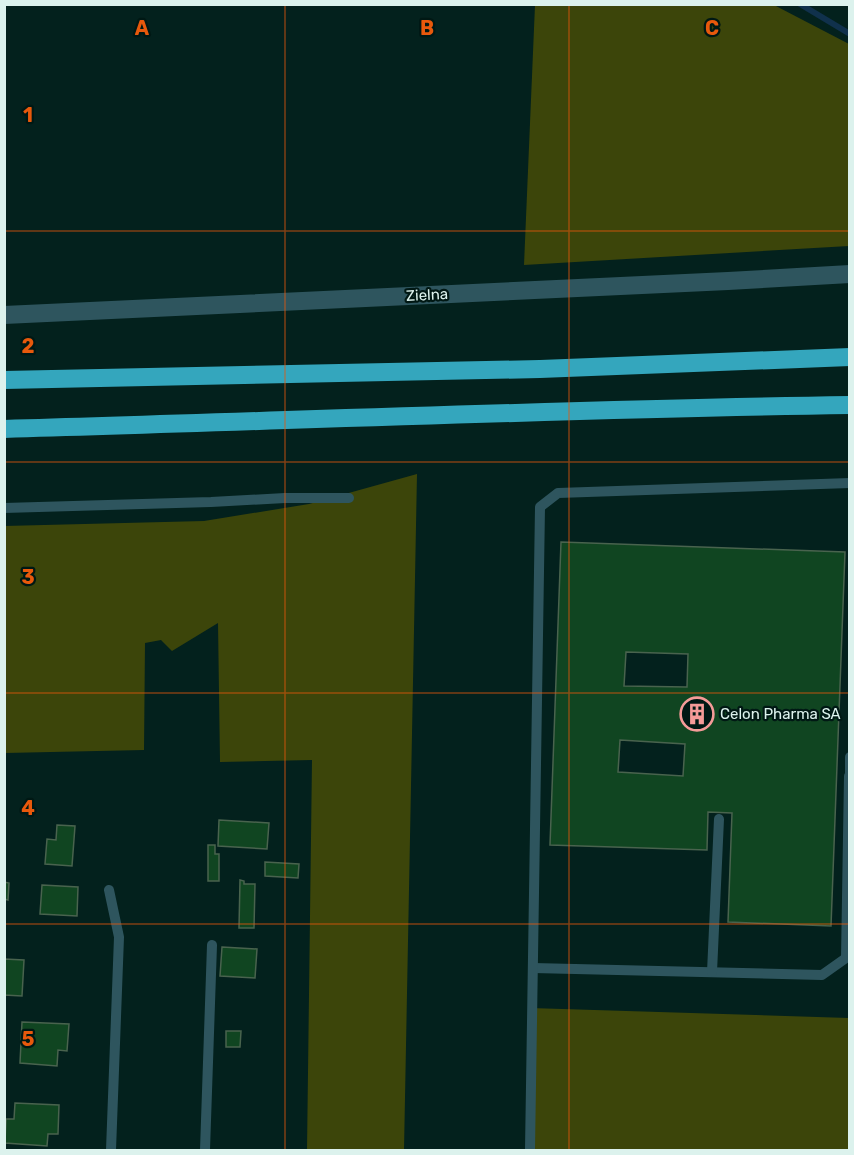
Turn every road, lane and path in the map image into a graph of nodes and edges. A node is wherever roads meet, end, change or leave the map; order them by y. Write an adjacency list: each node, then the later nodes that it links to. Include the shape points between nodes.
1 (849, 274): 2 (street, Zielna)
2 (4, 315)
3 (849, 357): 4 (highway, via 540,369)
4 (4, 380)
5 (849, 405): 6 (highway)
6 (4, 429)
7 (849, 483): 15 (lane, via 558,493 540,507)
8 (349, 498): 9 (lane)
9 (4, 508)
10 (849, 757): 11 (lane)
11 (849, 776): 16 (lane, via 846,958 822,975)
12 (719, 819): 16 (lane)
13 (109, 890): 17 (lane, via 119,937)
14 (212, 945): 18 (lane)
15 (533, 968): 16 (lane); 19 (lane)
16 (712, 972)
17 (111, 1150)
18 (206, 1150)
19 (530, 1150)

